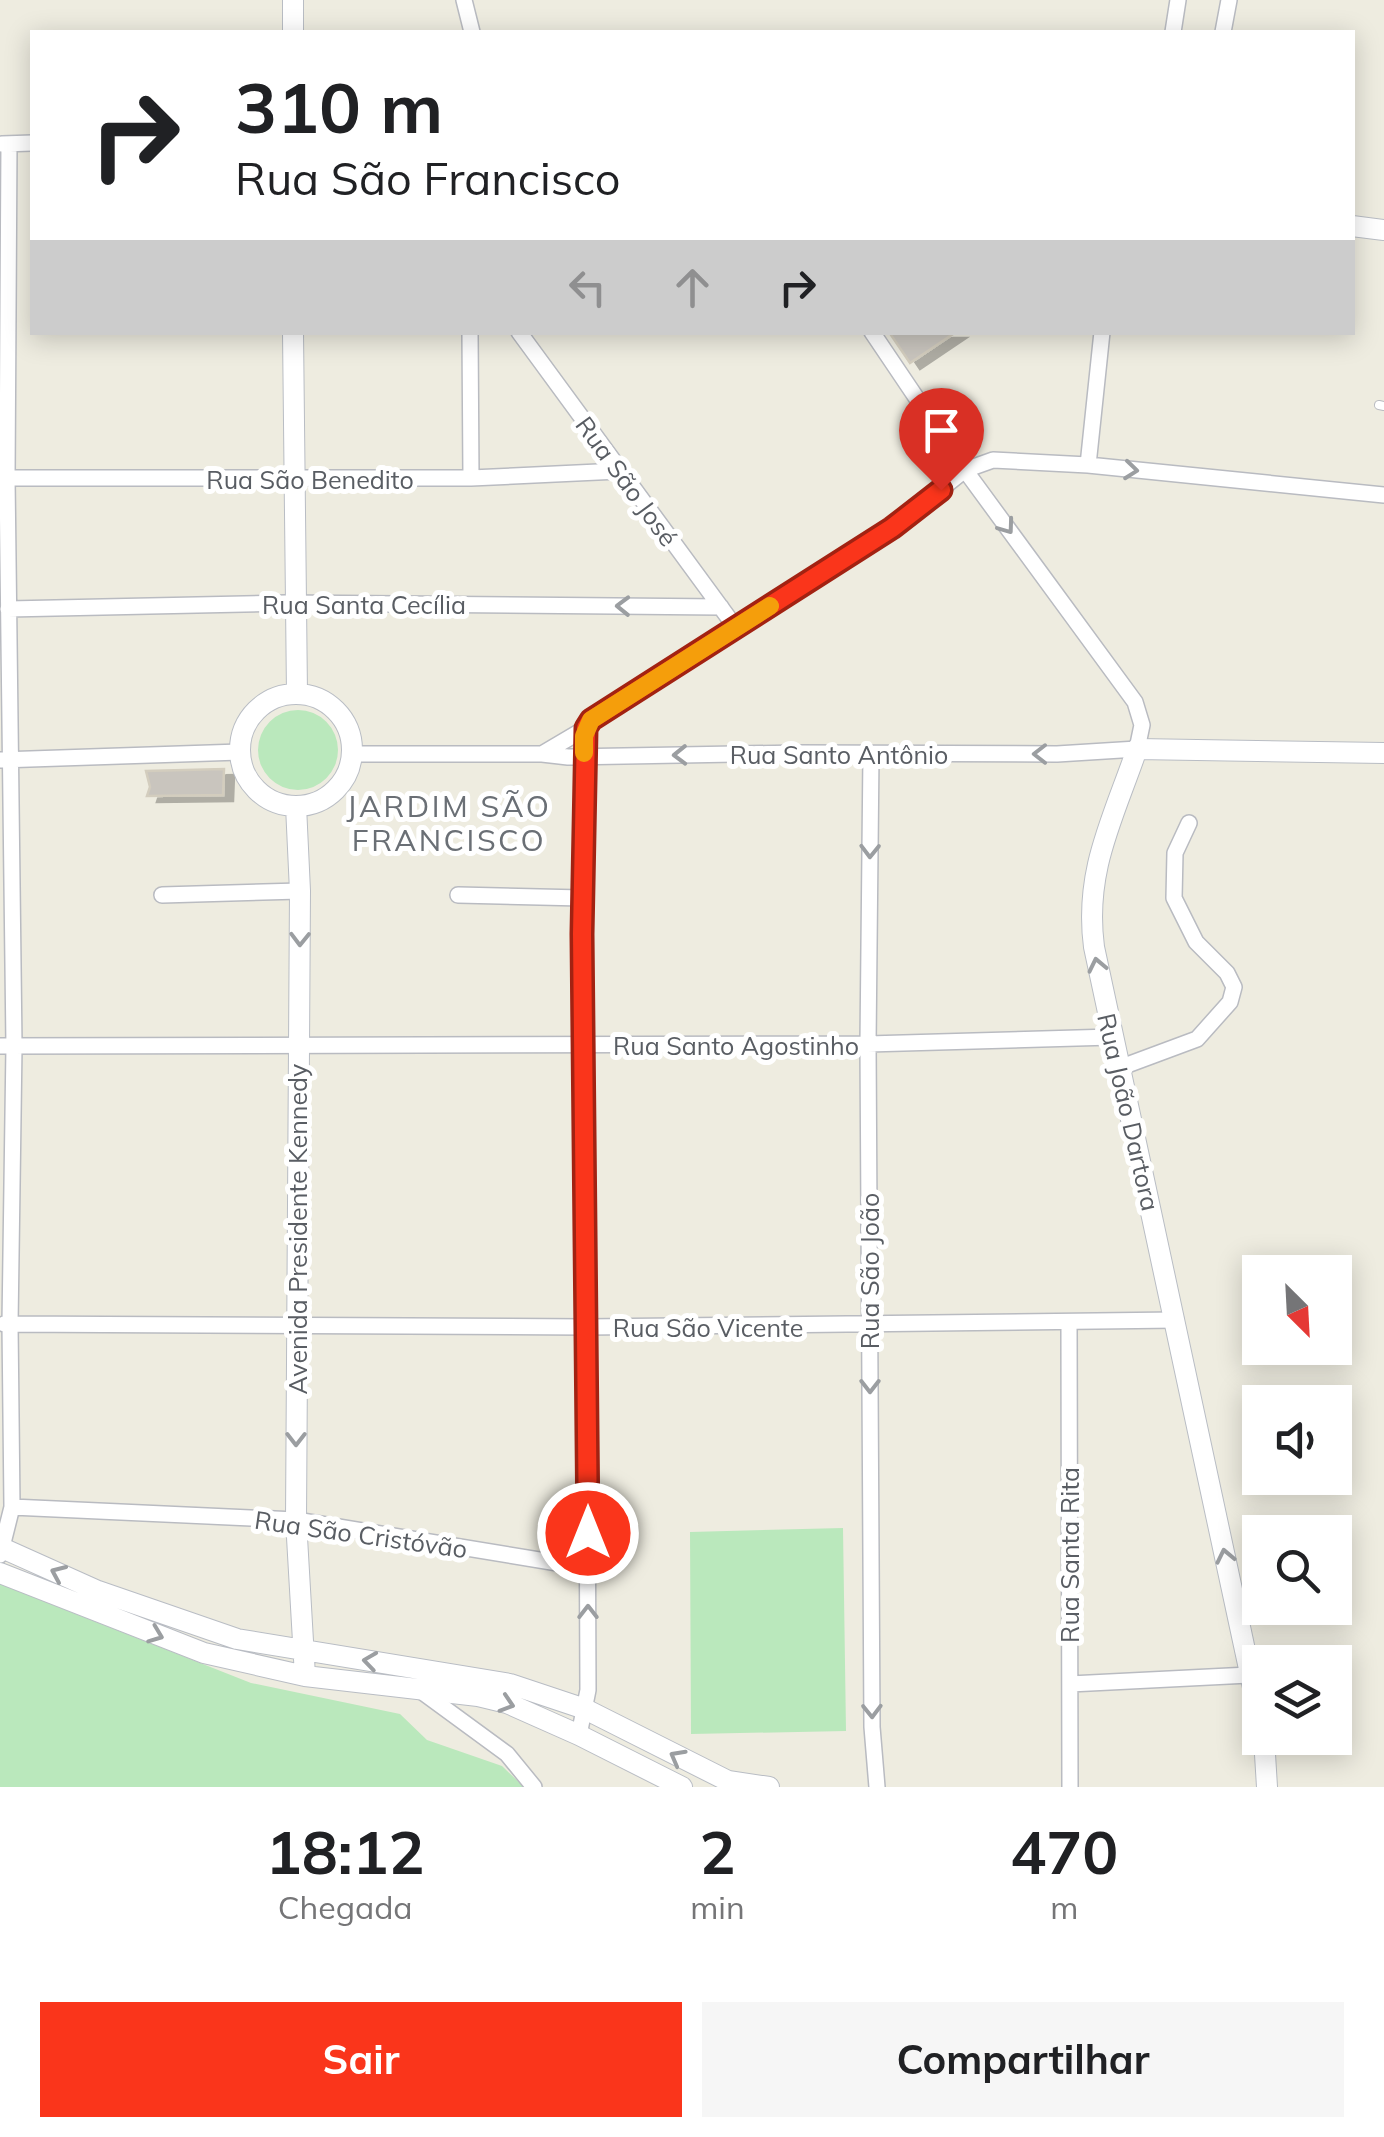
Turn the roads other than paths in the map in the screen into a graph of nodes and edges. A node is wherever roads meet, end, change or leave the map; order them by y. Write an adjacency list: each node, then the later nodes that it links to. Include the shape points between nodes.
1 (293, 0): 5 (street)
2 (464, 0): 6 (street)
3 (1178, 0): 7 (street)
4 (1229, 0): 8 (street)
5 (293, 30)
6 (472, 30)
7 (1174, 30)
8 (1223, 30)
9 (4, 144): 10 (street); 21 (street)
10 (30, 144)
11 (1355, 226): 12 (street)
12 (1384, 230)
13 (292, 335): 23 (street)
14 (470, 335): 22 (street)
15 (521, 335): 20 (street, Rua São José)
16 (874, 335): 19 (street)
17 (1102, 335): 18 (street)
18 (1088, 466): 19 (street, via 993,460); 24 (street, one-way to 24)
19 (966, 470): 28 (street, via 892,528); 31 (street, one-way to 31, via 1134,702 1142,726)
20 (619, 471): 22 (street, Rua São Benedito); 26 (street, Rua São José)
21 (3, 478): 23 (street, Rua São Benedito); 27 (street)
22 (471, 478): 23 (street, Rua São Benedito)
23 (294, 479): 25 (street)
24 (1384, 495)
25 (298, 603): 26 (street, Rua Santa Cecília, one-way to 25); 27 (street, Rua Santa Cecília); 29 (street)
26 (720, 607): 28 (street, Rua São José)
27 (8, 609): 38 (street)
28 (736, 628): 30 (street)
29 (296, 694): 32 (street, via 264,704 251,717); 34 (street, via 332,706 351,736)
30 (586, 728): 35 (street); 37 (street)
31 (1137, 749): 33 (street); 36 (street, Rua Santo Antônio, one-way to 36); 45 (street, Rua João Dartora, one-way to 31, via 1090,899)
32 (240, 752): 38 (street); 39 (street, via 261,793)
33 (1384, 753)
34 (352, 754): 35 (street, Rua Santo Antônio); 39 (street, via 338,787)
35 (542, 754): 37 (street, Rua Santo Antônio)
36 (871, 754): 37 (street, Rua Santo Antônio, one-way to 37); 46 (street, Rua São João, one-way to 46)
37 (584, 756): 44 (street)
38 (4, 760): 48 (street)
39 (296, 806): 41 (street, Avenida Presidente Kennedy)
40 (1189, 823): 50 (street, via 1175,853 1174,898 1196,942 1228,973 1234,987 1230,1002 1198,1039)
41 (300, 891): 42 (street); 49 (street, Avenida Presidente Kennedy, one-way to 49)
42 (162, 895)
43 (458, 895): 44 (street)
44 (582, 898): 47 (street)
45 (1112, 1037): 46 (street, Rua Santo Agostinho); 50 (street, Rua João Dartora)
46 (868, 1044): 47 (street, Rua Santo Agostinho); 55 (street, Rua São João)
47 (583, 1045): 49 (street, Rua Santo Agostinho); 56 (street)
48 (7, 1046): 49 (street, Rua Santo Agostinho); 52 (street)
49 (298, 1047): 54 (street, Avenida Presidente Kennedy)
50 (1119, 1068): 51 (street, Rua João Dartora)
51 (1176, 1320): 53 (street, Rua São Vicente); 62 (street, Rua João Dartora, one-way to 51)
52 (5, 1324): 54 (street, Rua São Vicente); 57 (street)
53 (1069, 1324): 55 (street, Rua São Vicente); 66 (street, Rua Santa Rita)
54 (296, 1325): 56 (street, Rua São Vicente); 58 (street, Avenida Presidente Kennedy, one-way to 58)
55 (870, 1326): 56 (street, Rua São Vicente); 74 (street, Rua São João, one-way to 74)
56 (587, 1328): 60 (street)
57 (12, 1507): 58 (street, Rua São Cristóvão); 59 (street)
58 (296, 1520): 60 (street, Rua São Cristóvão); 63 (street, Avenida Presidente Kennedy)
59 (1, 1550): 63 (street, one-way to 59, via 178,1620)
60 (588, 1568): 68 (street, one-way to 60)
61 (0, 1573): 65 (street, one-way to 65, via 204,1653)
62 (1244, 1645)
63 (302, 1652): 65 (street, Avenida Presidente Kennedy); 68 (street, one-way to 63, via 495,1681)
64 (1242, 1675): 66 (street)
65 (305, 1676): 67 (street)
66 (1070, 1684): 75 (street, Rua Santa Rita)
67 (418, 1688): 69 (street, one-way to 69, via 507,1703); 71 (street, via 508,1754)
68 (585, 1709): 69 (street); 73 (street, one-way to 68, via 695,1767)
69 (579, 1734): 72 (street)
70 (1265, 1755): 76 (street)
71 (534, 1787)
72 (682, 1787)
73 (768, 1787)
74 (877, 1787)
75 (1070, 1787)
76 (1267, 1787)

